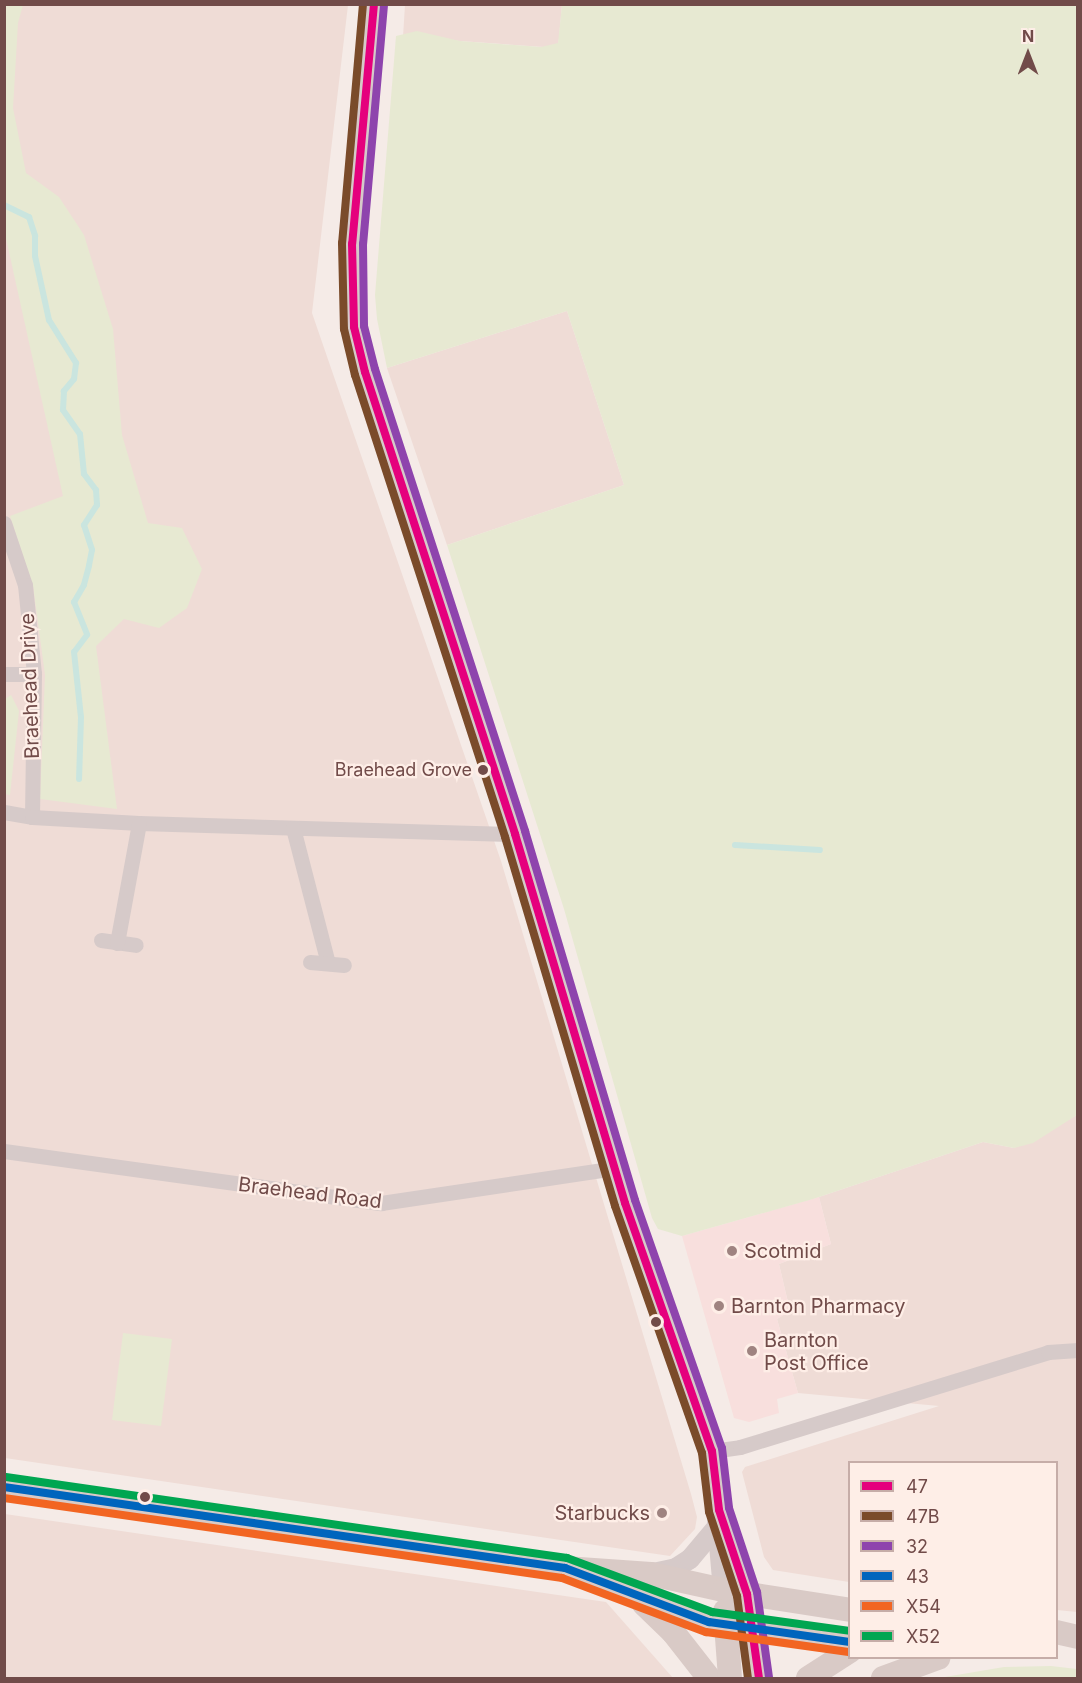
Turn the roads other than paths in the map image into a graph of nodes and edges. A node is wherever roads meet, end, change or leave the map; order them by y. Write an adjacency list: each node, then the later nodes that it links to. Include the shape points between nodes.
1 (374, 4): 9 (street, via 352,244 354,327 365,372)
2 (4, 522): 4 (street, Braehead Drive, via 25,585)
3 (4, 674): 4 (street)
4 (34, 674): 6 (street, Braehead Drive)
5 (4, 812): 6 (street)
6 (32, 817): 7 (street)
7 (139, 823): 8 (street); 11 (street)
8 (292, 828): 9 (street); 14 (street)
9 (515, 834): 17 (street)
10 (100, 940): 11 (street)
11 (117, 943): 12 (street)
12 (136, 945)
13 (310, 962): 14 (street)
14 (327, 963): 15 (street)
15 (344, 965)
16 (4, 1151): 17 (street, Braehead Road, via 381,1203)
17 (615, 1168): 19 (street)
18 (1077, 1350): 19 (street, via 1037,1355 741,1447)
19 (712, 1451): 21 (street)
20 (4, 1487): 22 (main road)
21 (717, 1519): 23 (street, via 690,1559 676,1568); 24 (street); 25 (street)
22 (566, 1568): 23 (main road); 26 (main road)
23 (651, 1574): 24 (main road)
24 (723, 1590): 25 (main road); 28 (main road)
25 (747, 1594): 27 (main road); 29 (main road)
26 (635, 1597): 28 (main road); 33 (main road, via 673,1632)
27 (848, 1610)
28 (727, 1625): 29 (main road); 34 (main road)
29 (753, 1630): 30 (main road); 35 (main road)
30 (848, 1642)
31 (848, 1652): 36 (main road)
32 (936, 1659): 37 (main road)
33 (710, 1678)
34 (730, 1678)
35 (759, 1678)
36 (808, 1678)
37 (884, 1678)

